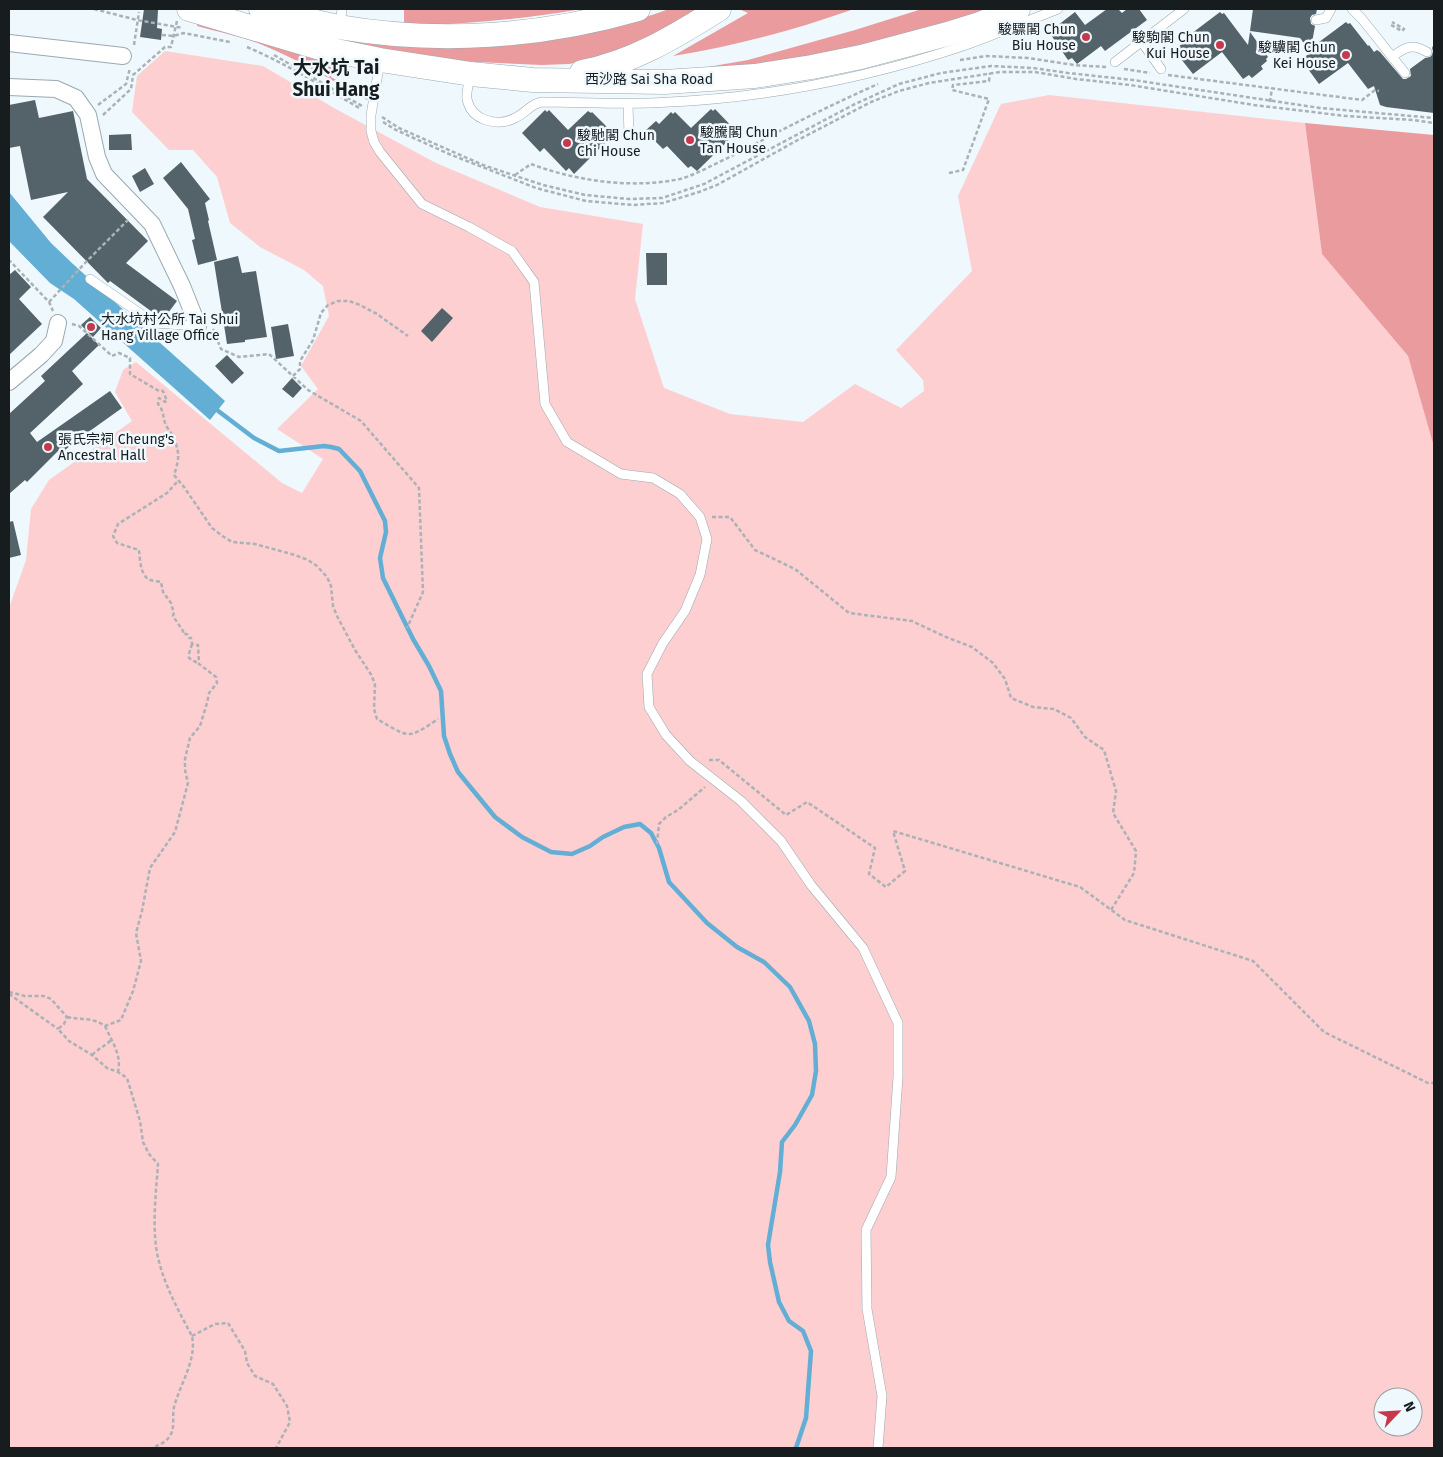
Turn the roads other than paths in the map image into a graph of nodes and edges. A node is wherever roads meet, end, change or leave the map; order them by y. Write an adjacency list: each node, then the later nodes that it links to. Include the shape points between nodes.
1 (638, 9): 8 (main road, via 566,26 471,36 394,34)
2 (719, 9): 22 (main road, via 662,43 621,62)
3 (1018, 9): 22 (main road, 西沙路 Sai Sha Road, via 951,33 861,57 755,76 665,82)
4 (1058, 9): 24 (lane, via 959,47 842,79 723,98)
5 (1184, 9): 12 (lane)
6 (1331, 9): 10 (lane, via 1326,18)
7 (1352, 9): 16 (lane)
8 (341, 18): 9 (main road)
9 (272, 19): 11 (main road); 17 (main road, 西沙路 Sai Sha Road, via 317,47)
10 (1316, 20)
11 (183, 21)
12 (1141, 41): 18 (lane); 19 (lane)
13 (9, 43): 15 (street)
14 (1428, 52): 16 (lane, via 1411,46)
15 (123, 56)
16 (1392, 57): 20 (lane)
17 (380, 60): 21 (main road, 西沙路 Sai Sha Road); 30 (lane, via 371,113 374,142 422,204 512,252 534,282 545,404 567,442 622,474 653,478 680,494 700,517 707,539 700,575 685,612 663,643 647,674 649,707 666,735 690,761 741,801 781,841 811,886 863,948 898,1023 892,1177 866,1230 867,1309 882,1396)
18 (1112, 66)
19 (1160, 72)
20 (1405, 73)
21 (471, 74): 22 (main road, 西沙路 Sai Sha Road); 24 (lane, via 468,104 476,115 488,121 510,121 532,105 542,102)
22 (546, 79)
23 (9, 87): 28 (street, via 56,89 76,98 88,115 104,174 152,224)
24 (628, 104): 25 (lane)
25 (629, 135)
26 (90, 278): 28 (lane, via 154,323)
27 (65, 324): 29 (street, via 41,355)
28 (205, 325)
29 (9, 382)
30 (878, 1448)

